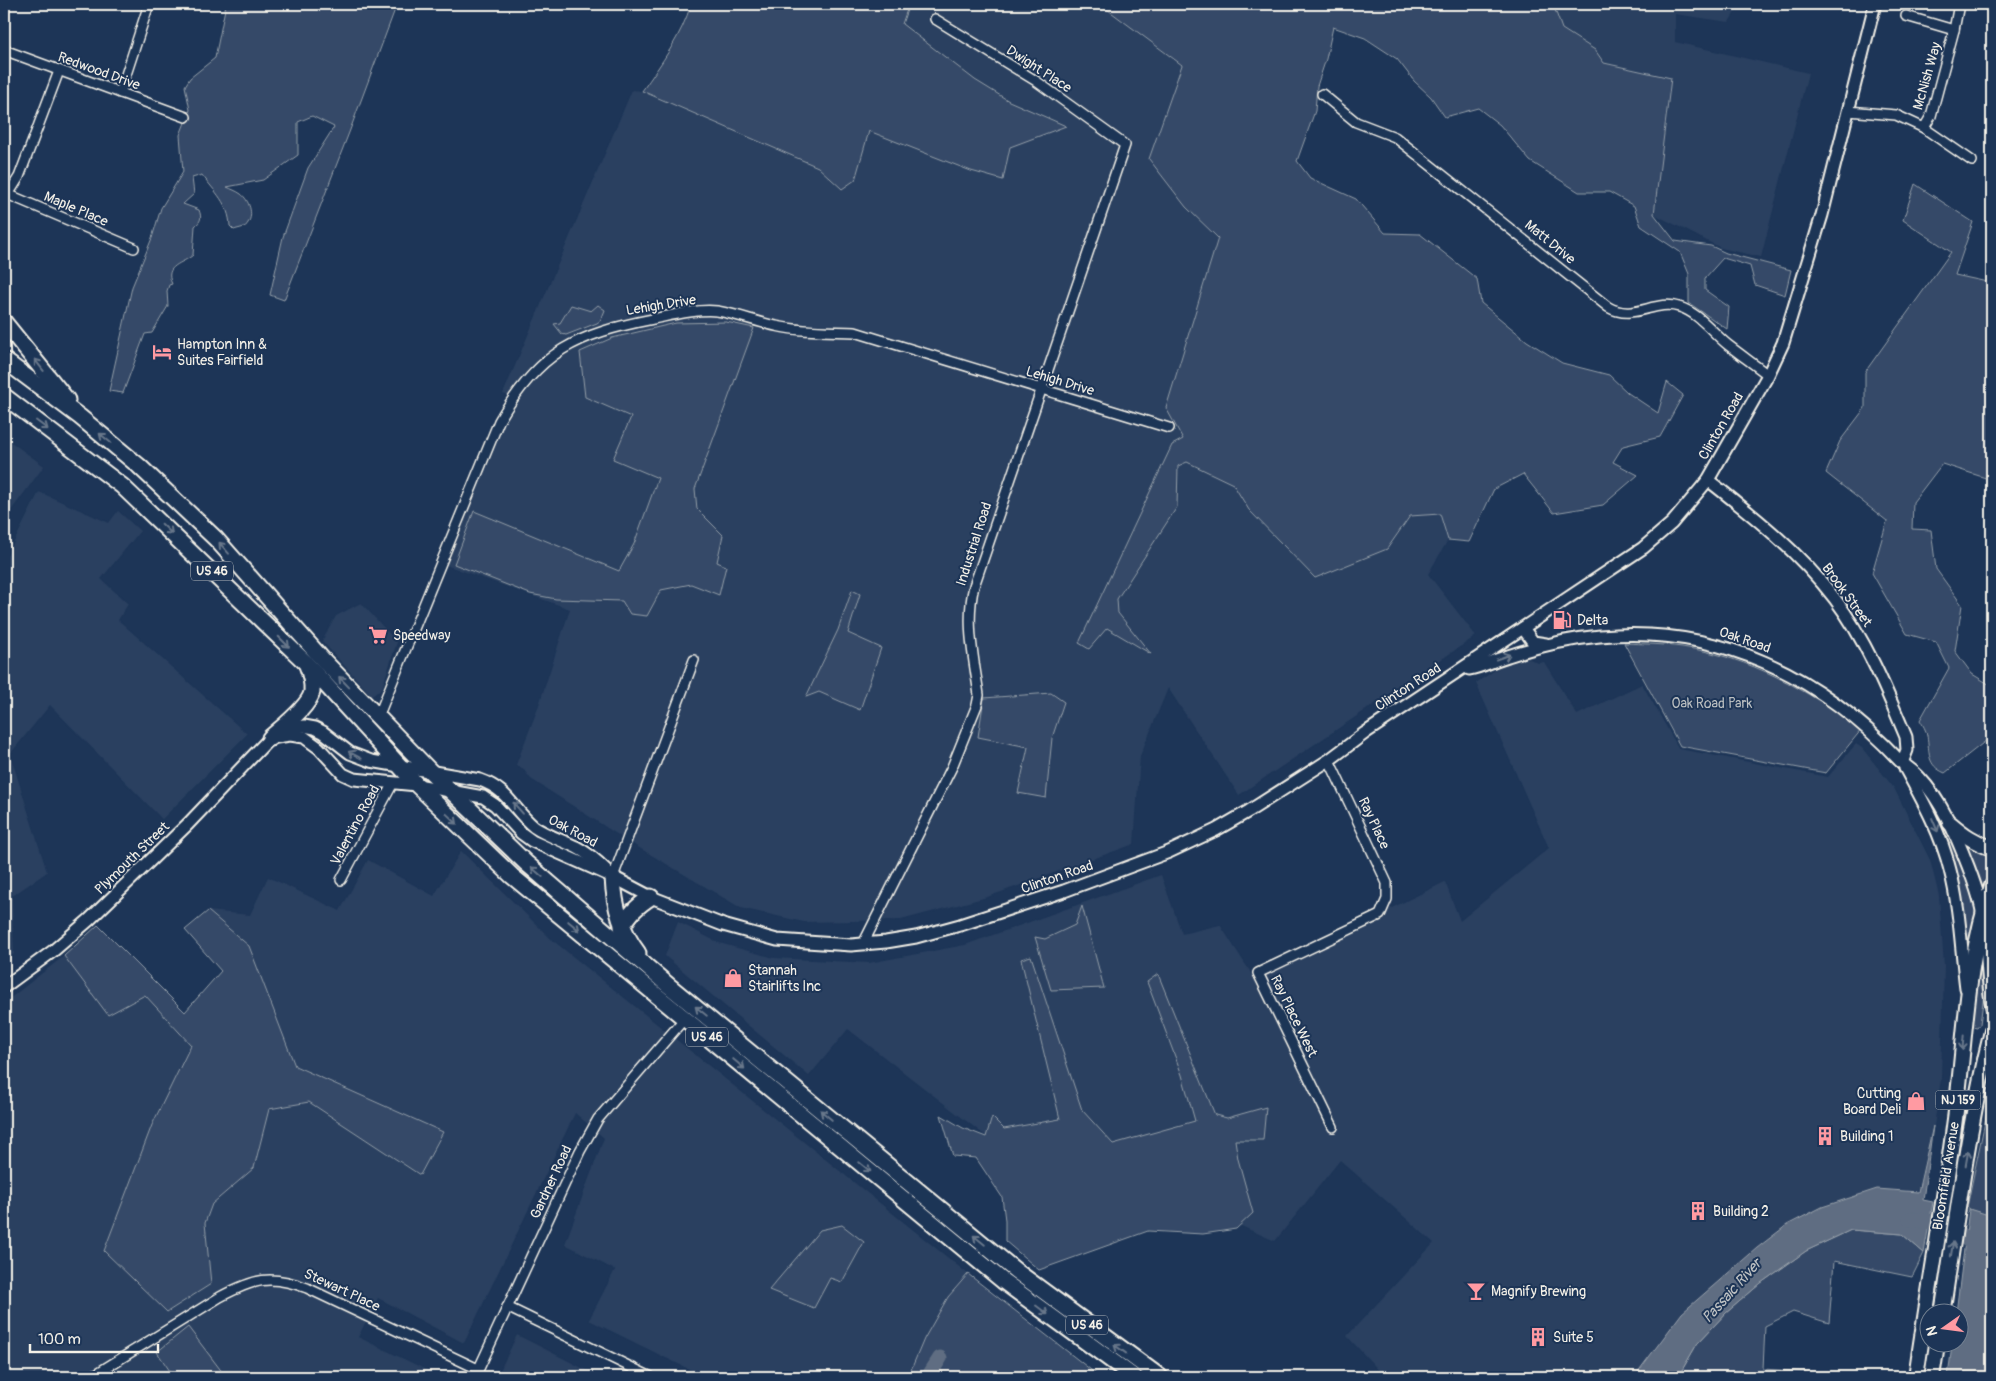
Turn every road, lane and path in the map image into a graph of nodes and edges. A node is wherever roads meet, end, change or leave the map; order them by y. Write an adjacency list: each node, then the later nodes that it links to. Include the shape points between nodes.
1 (149, 4): 9 (street)
2 (1875, 4): 11 (street, Clinton Road)
3 (1959, 4): 6 (street, McNish Way)
4 (1906, 16): 6 (street, McNish Way)
5 (935, 19): 14 (street, Dwight Place, via 1036,81)
6 (1954, 30): 13 (street, McNish Way, via 1931,116)
7 (4, 50): 8 (street, Redwood Drive)
8 (59, 71): 9 (street, Redwood Drive); 16 (street, via 19,176)
9 (120, 93): 12 (street, Redwood Drive)
10 (1322, 94): 20 (street, Matt Drive, via 1356,122 1396,137 1608,306 1621,313 1663,306 1680,307)
11 (1848, 110): 13 (street, McNish Way, via 1896,115); 20 (street, Clinton Road, via 1807,266 1783,343)
12 (186, 117)
13 (1924, 128): 15 (street, McNish Way)
14 (1125, 145): 21 (street, Industrial Road)
15 (1972, 161)
16 (5, 198): 17 (street, Maple Place)
17 (134, 248)
18 (4, 322): 23 (highway, one-way to 18)
19 (4, 360): 23 (highway, US 46)
20 (1768, 375): 25 (street, Clinton Road)
21 (1041, 389): 24 (street, Lehigh Drive); 31 (street, Lehigh Drive, via 855,332 777,326 715,311 666,317 592,334 557,352 538,367 503,415); 49 (street, Industrial Road, via 970,601 979,695 977,705 952,767)
22 (4, 396): 29 (highway, US 46, one-way to 29, via 122,486)
23 (80, 417): 31 (highway, US 46, one-way to 23, via 216,539 139,466)
24 (1169, 428)
25 (1708, 480): 26 (street, Clinton Road, via 1659,535); 34 (street, Brook Street, via 1793,551 1845,614 1869,655 1906,737 1907,750)
26 (1523, 628): 27 (street, via 1533,642); 30 (street, Clinton Road / NJ 159)
27 (1546, 644): 30 (street, Oak Road / NJ 159, one-way to 27); 34 (street, Oak Road / NJ 159, via 1602,636 1651,635 1702,642 1736,652 1783,671 1829,697 1867,727)
28 (694, 660): 42 (street)
29 (306, 663): 32 (highway, via 312,680 308,701); 35 (highway, US 46)
30 (1460, 671): 33 (street, Clinton Road / NJ 159)
31 (378, 717): 36 (highway, US 46)
32 (270, 738): 35 (street, Plymouth Street, one-way to 32, via 360,758 315,728 289,728); 37 (street, via 304,737 343,774 360,780); 51 (street, Plymouth Street, via 188,824 89,920 54,951)
33 (1329, 760): 46 (street, Ray Place, via 1387,883); 49 (street, Clinton Road / NJ 159, via 1216,830 1169,852 960,925 916,937)
34 (1902, 763): 40 (street, Oak Road / NJ 159, via 1919,776); 52 (street, Oak Road / NJ 159, one-way to 52, via 1933,819 1950,870 1957,901)
35 (402, 767): 36 (street, Oak Road / NJ 159); 38 (highway, US 46)
36 (431, 772): 39 (highway, US 46); 42 (street, Oak Road / NJ 159, one-way to 36, via 577,847 533,826 513,802 490,784)
37 (393, 783): 38 (street); 43 (street, Valentino Road)
38 (417, 785): 39 (street, Oak Road / NJ 159); 54 (highway, US 46, one-way to 54, via 512,876)
39 (452, 791): 42 (street, Oak Road / NJ 159, via 483,797 532,841); 50 (highway, US 46, one-way to 39, via 526,863)
40 (1950, 823): 41 (main road, via 1962,834); 47 (street, Oak Road / NJ 159)
41 (1992, 848)
42 (613, 876): 45 (street, Clinton Road / NJ 159); 48 (highway, via 614,898)
43 (341, 880)
44 (1992, 886): 47 (main road, Bloomfield Avenue)
45 (651, 897): 48 (highway, via 629,914); 49 (street, Clinton Road / NJ 159, via 723,925 777,940)
46 (1387, 899): 56 (street, Ray Place West, via 1380,915 1258,973)
47 (1983, 915): 52 (main road, Bloomfield Avenue); 53 (street, Oak Road / NJ 159)
48 (622, 927): 50 (highway, via 636,952)
49 (863, 944)
50 (668, 985): 64 (highway, US 46, one-way to 50, via 1016,1271)
51 (4, 986)
52 (1967, 995): 65 (main road, Bloomfield Avenue / NJ 159, one-way to 65, via 1957,1103)
53 (1992, 1007)
54 (684, 1018): 58 (street, Gardner Road, via 598,1118); 63 (highway, US 46, one-way to 63, via 1004,1281)
55 (1992, 1031): 57 (main road, Bloomfield Avenue / NJ 159, one-way to 55, via 1958,1206)
56 (1333, 1126)
57 (1943, 1304)
58 (508, 1307): 60 (street, Gardner Road); 62 (street)
59 (1935, 1354): 66 (main road)
60 (477, 1373): 61 (street, Stewart Place, via 307,1288 286,1280 268,1280 239,1286 220,1296)
61 (91, 1377)
62 (651, 1377)
63 (1134, 1377)
64 (1160, 1377)
65 (1916, 1377)
66 (1932, 1377)

